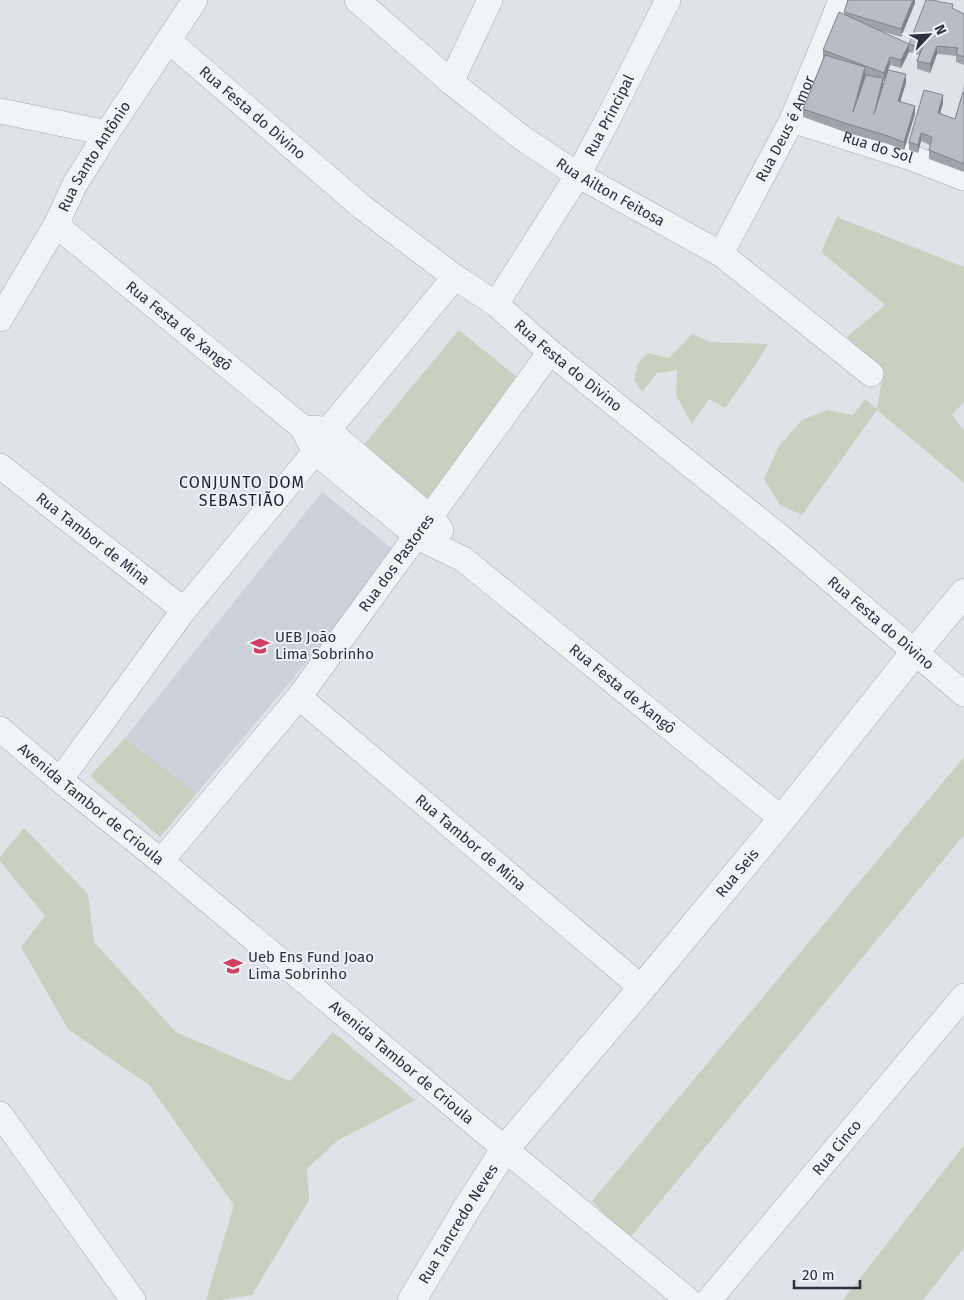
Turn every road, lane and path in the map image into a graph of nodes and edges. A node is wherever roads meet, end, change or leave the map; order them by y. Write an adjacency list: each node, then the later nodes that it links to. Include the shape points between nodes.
1 (195, 0): 6 (street, Rua Santo Antônio)
2 (357, 0): 7 (street, Rua Ailton Feitosa)
3 (490, 0): 7 (street)
4 (668, 0): 11 (street, Rua Principal)
5 (841, 0): 9 (street, Rua Deus é Amor)
6 (169, 41): 10 (street, Rua Santo Antônio); 15 (street, Rua Festa do Divino, via 362,207)
7 (451, 82): 11 (street, Rua Ailton Feitosa, via 522,138)
8 (0, 111): 10 (street)
9 (792, 120): 12 (street, Rua do Sol); 14 (street, Rua Deus é Amor)
10 (107, 132): 13 (street, Rua Santo Antônio, via 75,184)
11 (578, 175): 14 (street, Rua Ailton Feitosa); 16 (street, Rua Principal)
12 (964, 178)
13 (56, 225): 17 (street, Rua Santo Antônio); 20 (street, Rua Festa de Xangô)
14 (721, 254): 19 (street, Rua Ailton Feitosa)
15 (456, 277): 16 (street, Rua Festa do Divino); 21 (street)
16 (496, 304): 18 (street, Rua Festa do Divino)
17 (0, 319)
18 (550, 352): 24 (street, Rua dos Pastores); 29 (street, Rua Festa do Divino, via 784,540)
19 (871, 374)
20 (302, 427): 21 (street); 22 (street, Rua Festa de Xangô)
21 (328, 430): 22 (street); 24 (street, Rua Festa de Xangô)
22 (315, 452): 25 (street, Rua Festa de Xangô); 28 (street)
23 (0, 466): 28 (street, Rua Tambor de Mina)
24 (430, 516): 25 (street, Rua dos Pastores); 26 (street, Rua Festa de Xangô)
25 (415, 536): 26 (street, Rua Festa de Xangô); 31 (street, Rua dos Pastores)
26 (463, 559): 34 (street, Rua Festa de Xangô)
27 (964, 593): 29 (street, Rua Seis)
28 (184, 610): 33 (street)
29 (914, 652): 30 (street, Rua Festa do Divino); 34 (street, Rua Seis)
30 (964, 694)
31 (299, 697): 35 (street, Rua dos Pastores); 36 (street, Rua Tambor de Mina)
32 (0, 729): 33 (street, Avenida Tambor de Crioula)
33 (60, 780): 35 (street, Avenida Tambor de Crioula)
34 (782, 819): 36 (street, Rua Seis)
35 (161, 861): 39 (street, Avenida Tambor de Crioula)
36 (642, 988): 39 (street, Rua Seis)
37 (964, 996): 43 (street, Rua Cinco)
38 (0, 1114): 40 (street)
39 (505, 1149): 41 (street, Rua Tancredo Neves); 42 (street, Avenida Tambor de Crioula)
40 (133, 1300)
41 (412, 1300)
42 (688, 1300)
43 (709, 1300)

